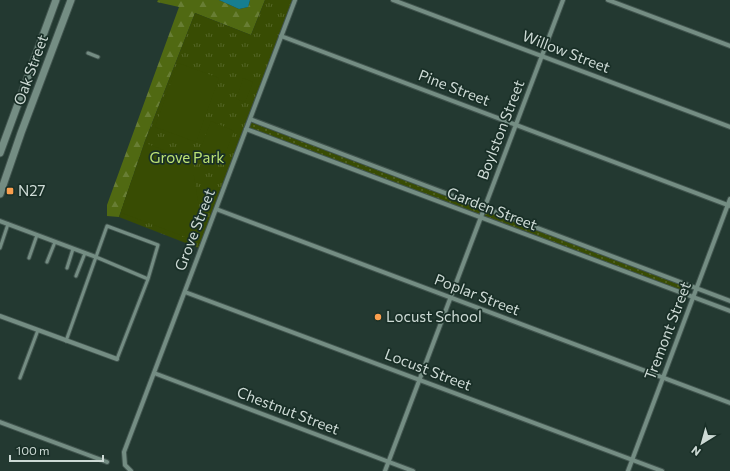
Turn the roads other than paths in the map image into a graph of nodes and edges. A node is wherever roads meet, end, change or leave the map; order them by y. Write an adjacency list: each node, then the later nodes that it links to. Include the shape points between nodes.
1 (56, 0): 8 (street, Oak Street)
2 (71, 0): 9 (street, Oak Street)
3 (295, 0): 7 (street, Grove Street)
4 (394, 0): 12 (street, Willow Street)
5 (563, 0): 12 (street, Boylston Street)
6 (608, 0): 10 (street)
7 (281, 36): 14 (street, Grove Street); 15 (street, Pine Street)
8 (42, 37): 9 (street); 18 (street, Oak Street)
9 (55, 41): 21 (street, Oak Street)
10 (730, 46)
11 (88, 53): 13 (lane)
12 (542, 56): 15 (street, Boylston Street); 16 (street, Willow Street)
13 (98, 57)
14 (250, 120): 17 (street, Grove Street); 19 (street, Garden Street)
15 (516, 125): 23 (street, Pine Street); 24 (street, Boylston Street)
16 (730, 127)
17 (246, 129): 20 (street, Garden Street); 25 (street, Grove Street)
18 (0, 153)
19 (409, 180): 20 (street); 24 (street, Garden Street)
20 (406, 189): 26 (street, Garden Street)
21 (0, 194)
22 (730, 199): 23 (street, Tremont Street)
23 (729, 205): 42 (street, Tremont Street)
24 (484, 208): 26 (street, Boylston Street); 33 (street, Garden Street)
25 (216, 209): 43 (street, Grove Street); 44 (street, Poplar Street)
26 (481, 217): 37 (street, Garden Street); 44 (street, Boylston Street)
27 (0, 221): 28 (street)
28 (8, 224): 29 (street); 31 (lane)
29 (37, 235): 30 (street); 35 (lane)
30 (55, 242): 32 (street); 38 (lane)
31 (0, 248)
32 (73, 249): 34 (street); 39 (lane)
33 (594, 250): 37 (street); 42 (street, Garden Street)
34 (85, 253): 36 (street); 40 (lane)
35 (29, 258)
36 (96, 258): 41 (lane); 41 (lane, via 107,226 158,245); 50 (lane)
37 (590, 259): 45 (street, Garden Street)
38 (47, 262)
39 (67, 268)
40 (76, 276)
41 (148, 279): 51 (lane)
42 (696, 288): 45 (street, Tremont Street); 46 (street, Garden Street)
43 (185, 292): 52 (street, Grove Street); 55 (street, Locust Street)
44 (451, 297): 53 (street, Poplar Street); 55 (street, Boylston Street)
45 (693, 297): 47 (street, Garden Street); 53 (street, Tremont Street)
46 (730, 301)
47 (730, 311)
48 (0, 316): 49 (street)
49 (38, 330): 50 (street); 54 (lane)
50 (66, 341): 51 (street)
51 (118, 360)
52 (154, 373): 60 (street, Chestnut Street); 61 (street, Grove Street, via 124,452 124,461)
53 (663, 377): 56 (street, Poplar Street); 58 (street, Tremont Street)
54 (20, 378)
55 (420, 380): 58 (street, Locust Street); 60 (street, Boylston Street)
56 (730, 403)
57 (0, 422): 59 (street)
58 (632, 460): 64 (street, Tremont Street); 65 (street, Locust Street)
59 (106, 462)
60 (389, 462): 62 (street, Boylston Street); 63 (street, Chestnut Street)
61 (129, 470)
62 (385, 471)
63 (413, 471)
64 (628, 471)
65 (662, 471)

